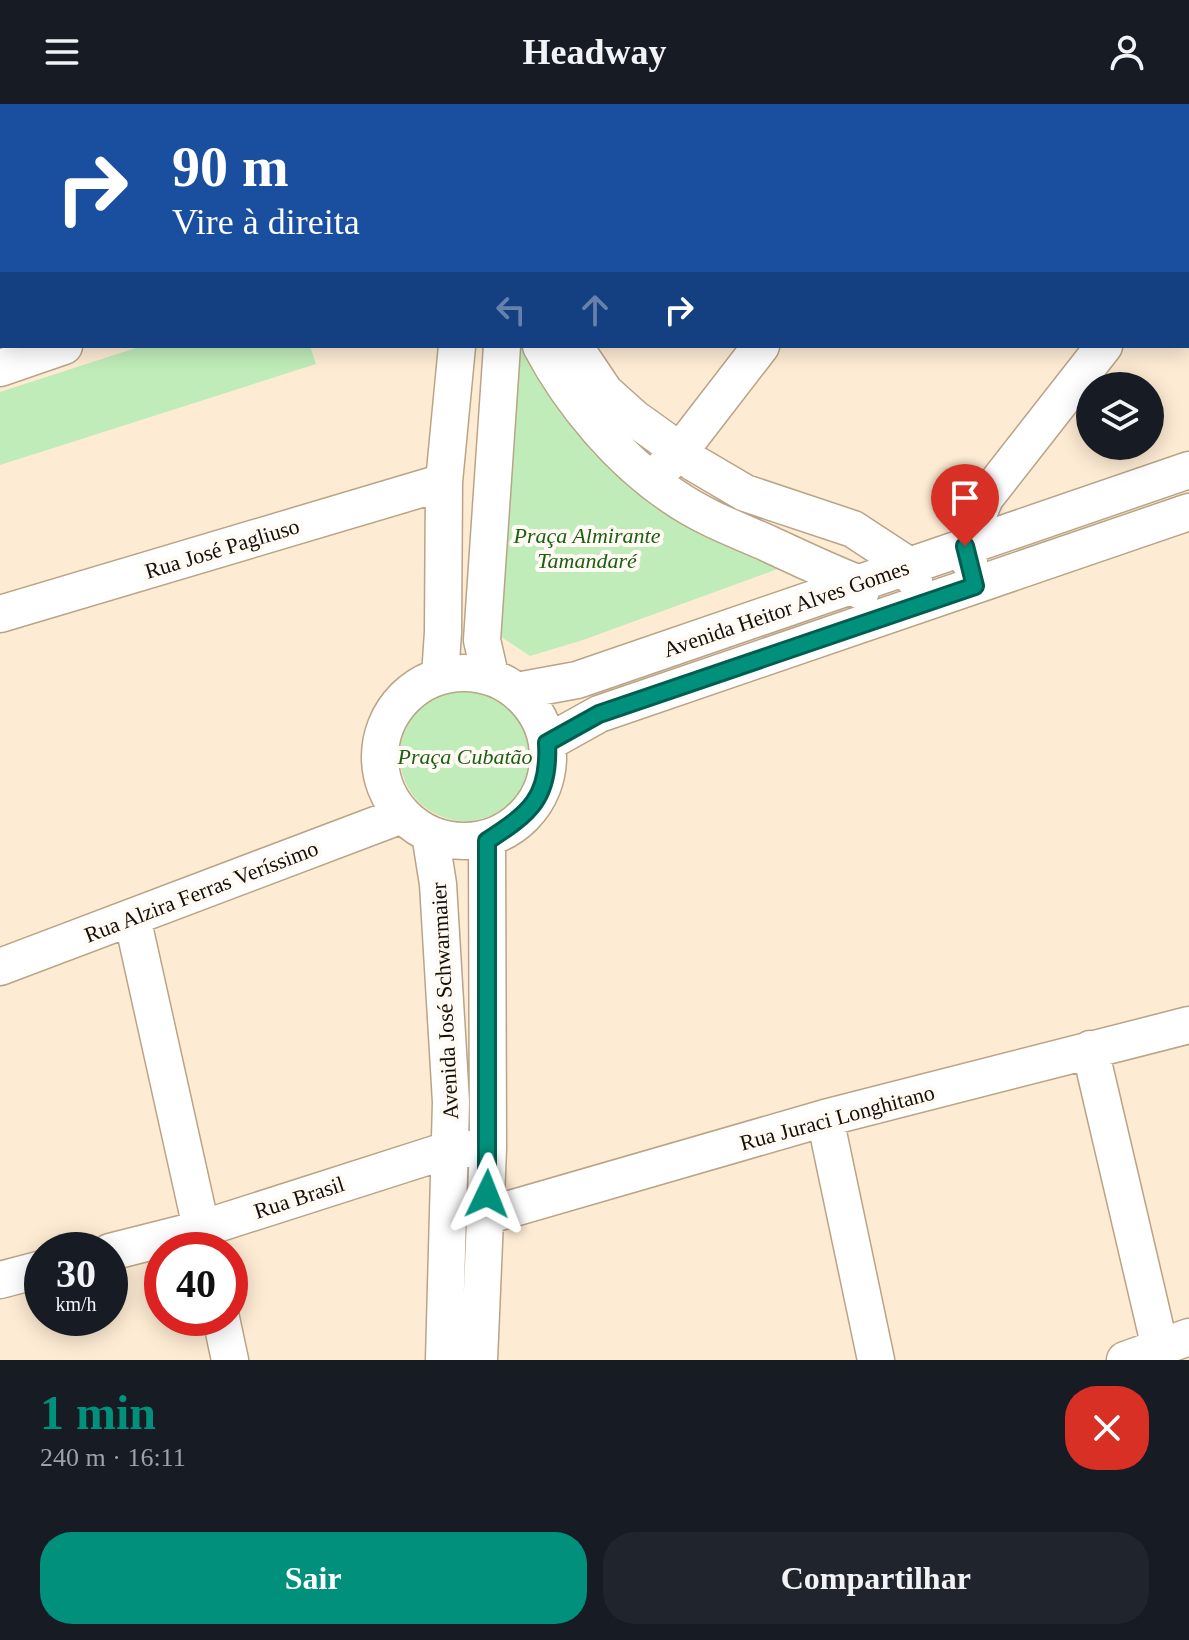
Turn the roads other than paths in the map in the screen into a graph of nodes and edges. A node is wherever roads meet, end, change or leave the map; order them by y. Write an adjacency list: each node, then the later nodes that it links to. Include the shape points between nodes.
1 (58, 348): 8 (street)
2 (457, 348): 12 (street)
3 (502, 348): 22 (street, via 482,640)
4 (542, 348): 11 (street, via 606,440)
5 (575, 348): 9 (street, via 605,392)
6 (759, 348): 9 (street)
7 (1102, 348): 14 (street, via 985,498)
8 (0, 368)
9 (680, 451): 11 (street); 15 (street, via 745,493 853,529)
10 (1189, 470): 14 (street, Avenida Heitor Alves Gomes)
11 (652, 479): 16 (street, via 697,512)
12 (444, 482): 19 (street, Rua José Pagliuso); 21 (street)
13 (1189, 512): 17 (street, Avenida Heitor Alves Gomes)
14 (965, 546): 15 (street, Avenida Heitor Alves Gomes); 17 (street)
15 (908, 565): 16 (street, Avenida Heitor Alves Gomes); 18 (street)
16 (857, 583): 20 (street); 22 (street, Avenida Heitor Alves Gomes, via 577,680)
17 (975, 586): 18 (street, Avenida Heitor Alves Gomes)
18 (925, 602): 20 (street, Avenida Heitor Alves Gomes)
19 (0, 614)
20 (875, 619): 23 (street, Avenida Heitor Alves Gomes, via 599,714)
21 (440, 676): 22 (street, via 469,673); 24 (street, via 414,689 394,709 383,735 380,763 387,791)
22 (504, 683): 23 (street, via 536,712)
23 (547, 743): 25 (street, via 548,767 540,794 522,818)
24 (416, 824): 25 (street, via 452,840); 26 (street, Rua Alzira Ferras Veríssimo); 31 (street, Avenida José Schwarmaier, via 438,884)
25 (487, 841): 32 (street, Avenida José Schwarmaier)
26 (132, 917): 27 (street, Rua Alzira Ferras Veríssimo); 34 (street)
27 (0, 967)
28 (1189, 1025): 29 (street, Rua Juraci Longhitano)
29 (1090, 1049): 30 (street, Rua Juraci Longhitano); 39 (street)
30 (825, 1118): 33 (street, Rua Juraci Longhitano); 43 (street)
31 (451, 1149): 32 (street, Rua Brasil); 35 (street, Rua Brasil); 41 (street, Avenida José Schwarmaier)
32 (488, 1149): 33 (street, Avenida José Schwarmaier)
33 (486, 1216): 42 (street, Avenida José Schwarmaier)
34 (201, 1232)
35 (222, 1232)
36 (24, 1274): 37 (street)
37 (0, 1280)
38 (225, 1336): 40 (street)
39 (1174, 1343): 44 (street)
40 (230, 1360)
41 (444, 1360)
42 (479, 1360)
43 (876, 1360)
44 (1125, 1360)

